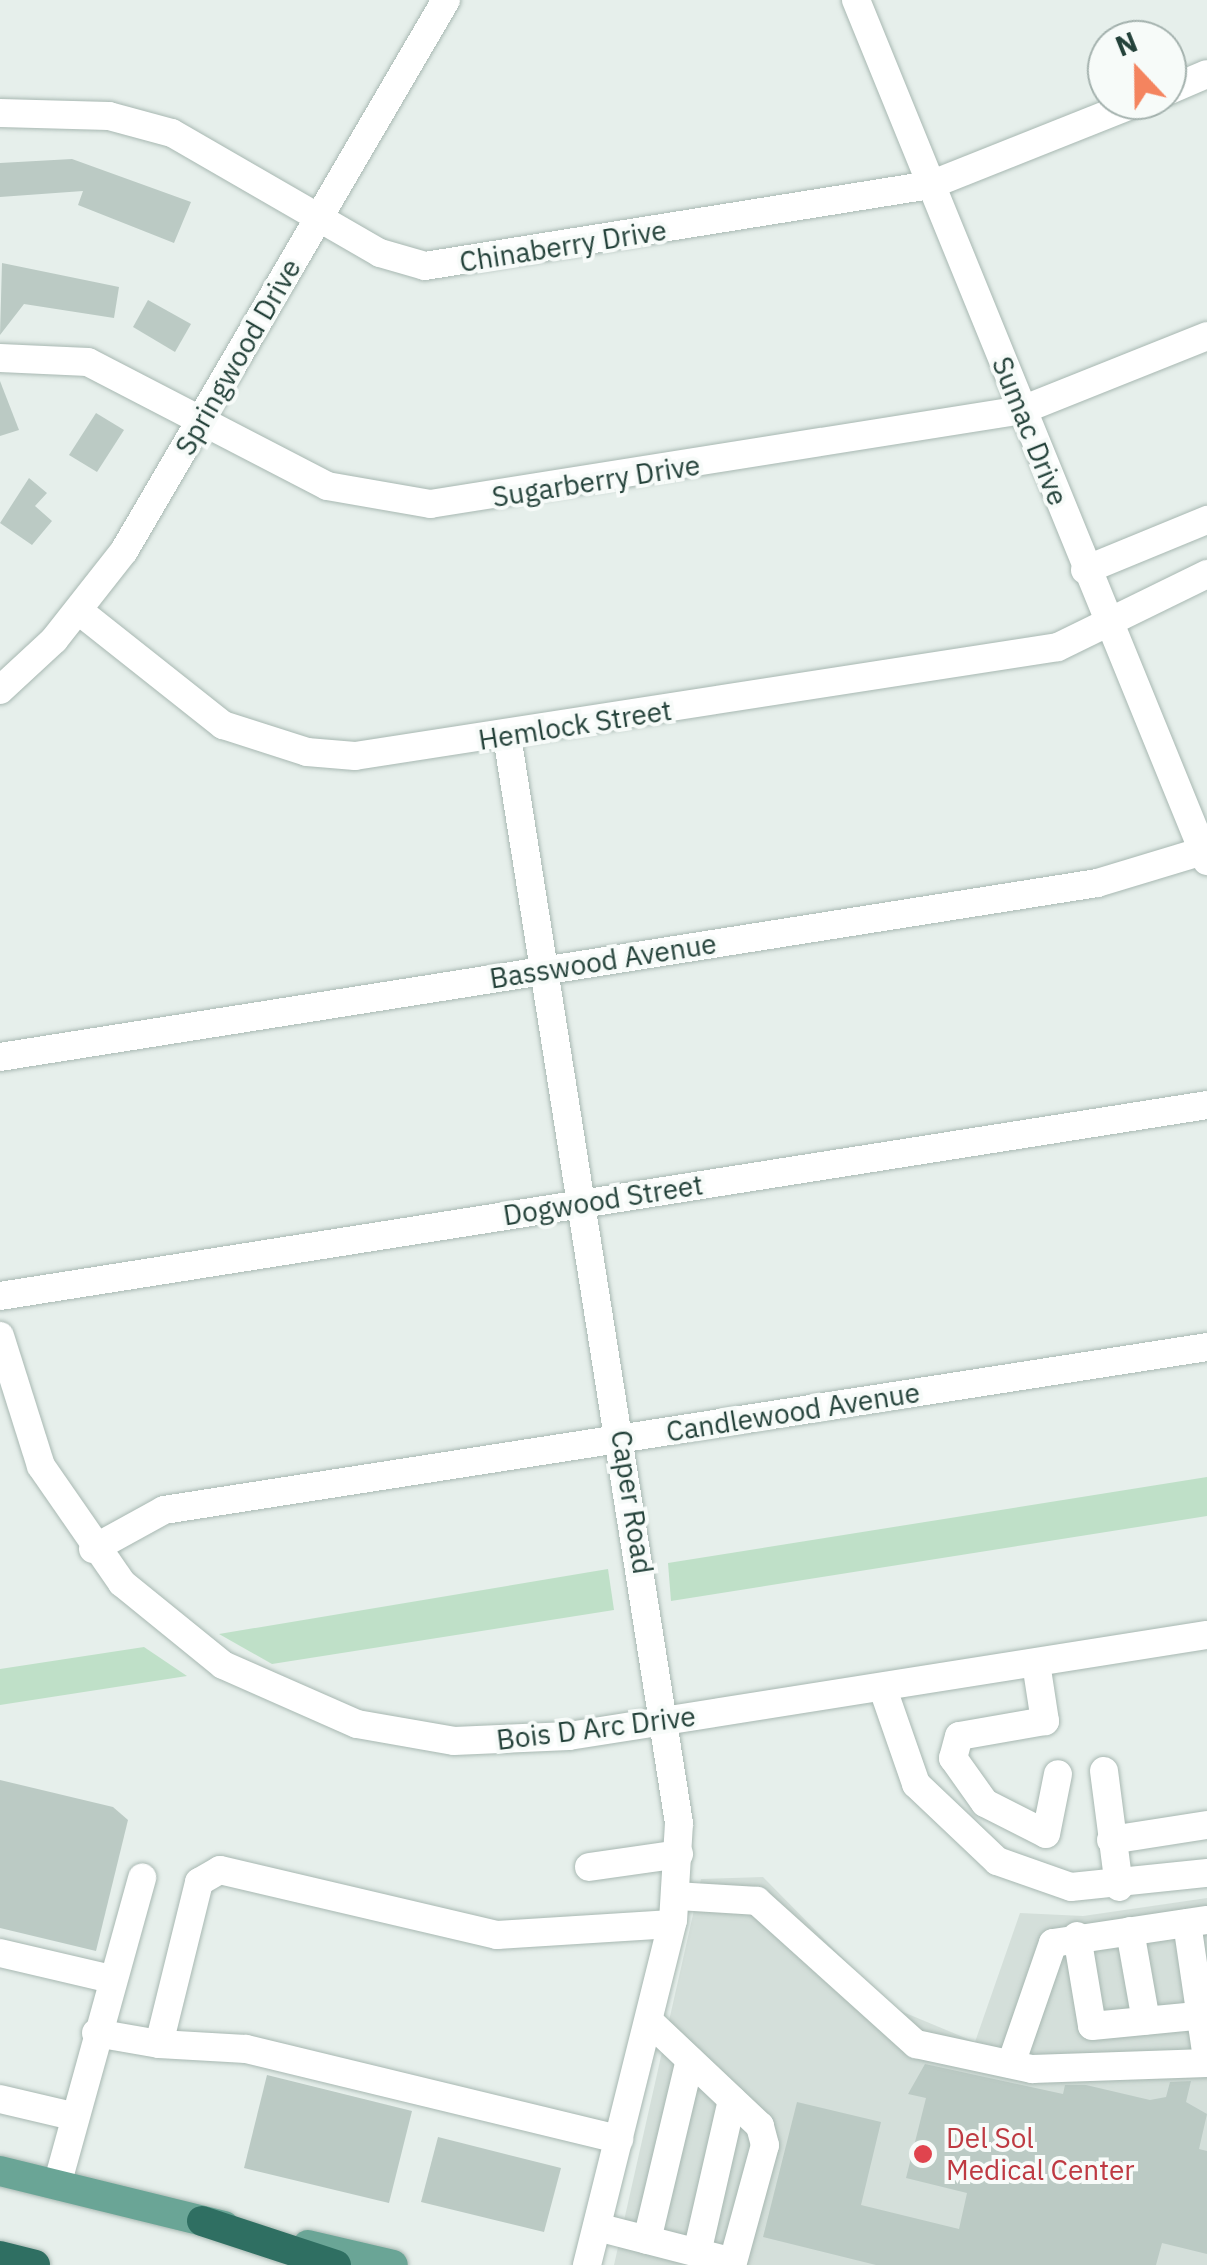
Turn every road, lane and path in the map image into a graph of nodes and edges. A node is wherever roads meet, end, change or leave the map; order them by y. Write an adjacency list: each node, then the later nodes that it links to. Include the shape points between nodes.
1 (446, 0): 6 (street, Springwood Drive)
2 (856, 0): 5 (street, Sumac Drive)
3 (0, 113): 6 (street, Chinaberry Drive, via 58,110 158,128)
4 (1093, 120): 5 (street, Chinaberry Drive)
5 (930, 184): 6 (street, Chinaberry Drive, via 438,266 380,253); 9 (street, Sumac Drive)
6 (322, 214): 10 (street, Springwood Drive)
7 (1207, 336): 9 (street, Sugarberry Drive)
8 (0, 358): 10 (street, Sugarberry Drive, via 88,362)
9 (1022, 410): 10 (street, Sugarberry Drive, via 430,504 326,486); 12 (street, Sumac Drive)
10 (201, 419): 14 (street, Springwood Drive)
11 (1207, 520): 12 (street)
12 (1085, 570): 15 (street, Sumac Drive)
13 (1207, 574): 15 (street, Hemlock Street)
14 (79, 611): 16 (street, Springwood Drive); 17 (street, Hemlock Street, via 190,706 264,742 354,756)
15 (1104, 620): 17 (street, Hemlock Street, via 1058,647); 18 (street, Sumac Drive)
16 (0, 690)
17 (507, 736): 19 (street, Caper Road)
18 (1204, 846): 19 (street, Basswood Avenue, via 1128,878)
19 (547, 969): 20 (street, Basswood Avenue); 22 (street, Caper Road)
20 (0, 1057)
21 (1207, 1105): 22 (street, Dogwood Street)
22 (584, 1203): 23 (street, Dogwood Street); 26 (street, Caper Road)
23 (0, 1296)
24 (0, 1336): 27 (street, Bois D Arc Drive, via 41,1466)
25 (1207, 1347): 26 (street, Candlewood Avenue)
26 (622, 1439): 27 (street, Candlewood Avenue, via 164,1510); 31 (street, Caper Road)
27 (94, 1549): 31 (street, Bois D Arc Drive, via 164,1624 222,1664 357,1724 504,1742)
28 (1207, 1635): 29 (street, Bois D Arc Drive)
29 (1036, 1663): 30 (street, Bois D Arc Drive); 35 (street, via 1044,1721 950,1743 974,1794)
30 (882, 1689): 31 (street, Bois D Arc Drive); 40 (street, via 900,1755 936,1812)
31 (665, 1722): 37 (street, Caper Road)
32 (1104, 1771): 36 (street)
33 (1058, 1774): 35 (street, via 1046,1834)
34 (1207, 1825): 36 (street)
35 (1036, 1832): 40 (street)
36 (1112, 1840): 42 (street)
37 (678, 1854): 38 (street); 43 (street, Caper Road)
38 (589, 1866)
39 (1207, 1873): 42 (street)
40 (1022, 1874): 42 (street, via 1071,1888)
41 (142, 1878): 48 (street)
42 (1119, 1887)
43 (674, 1910): 50 (street, Caper Road); 53 (street, via 497,1934 220,1870 199,1882); 56 (street, via 744,1894 900,2036)
44 (1197, 1922): 45 (street); 49 (street)
45 (1130, 1931): 46 (street); 51 (street)
46 (1077, 1936): 51 (street, via 1092,2026); 56 (street, via 1047,1954)
47 (0, 1953): 48 (street)
48 (111, 1979): 52 (street)
49 (1204, 2015): 51 (street); 55 (street)
50 (650, 2021): 54 (street); 60 (street, Caper Road)
51 (1146, 2021)
52 (96, 2033): 53 (street); 59 (street)
53 (159, 2044): 60 (street, via 246,2049)
54 (690, 2060): 58 (street); 65 (street)
55 (1207, 2061): 56 (street)
56 (1011, 2064)
57 (0, 2099): 59 (street)
58 (732, 2100): 66 (street); 68 (street, via 765,2145)
59 (72, 2116): 62 (street)
60 (620, 2139): 64 (street, Caper Road)
61 (0, 2171): 62 (main road)
62 (56, 2185): 63 (main road)
63 (202, 2221): 70 (highway); 71 (main road)
64 (597, 2227): 65 (street); 72 (street, Caper Road)
65 (647, 2240): 66 (street)
66 (696, 2253): 68 (street)
67 (0, 2256): 69 (highway)
68 (739, 2264)
69 (35, 2265)
70 (336, 2265)
71 (393, 2265)
72 (588, 2265)

